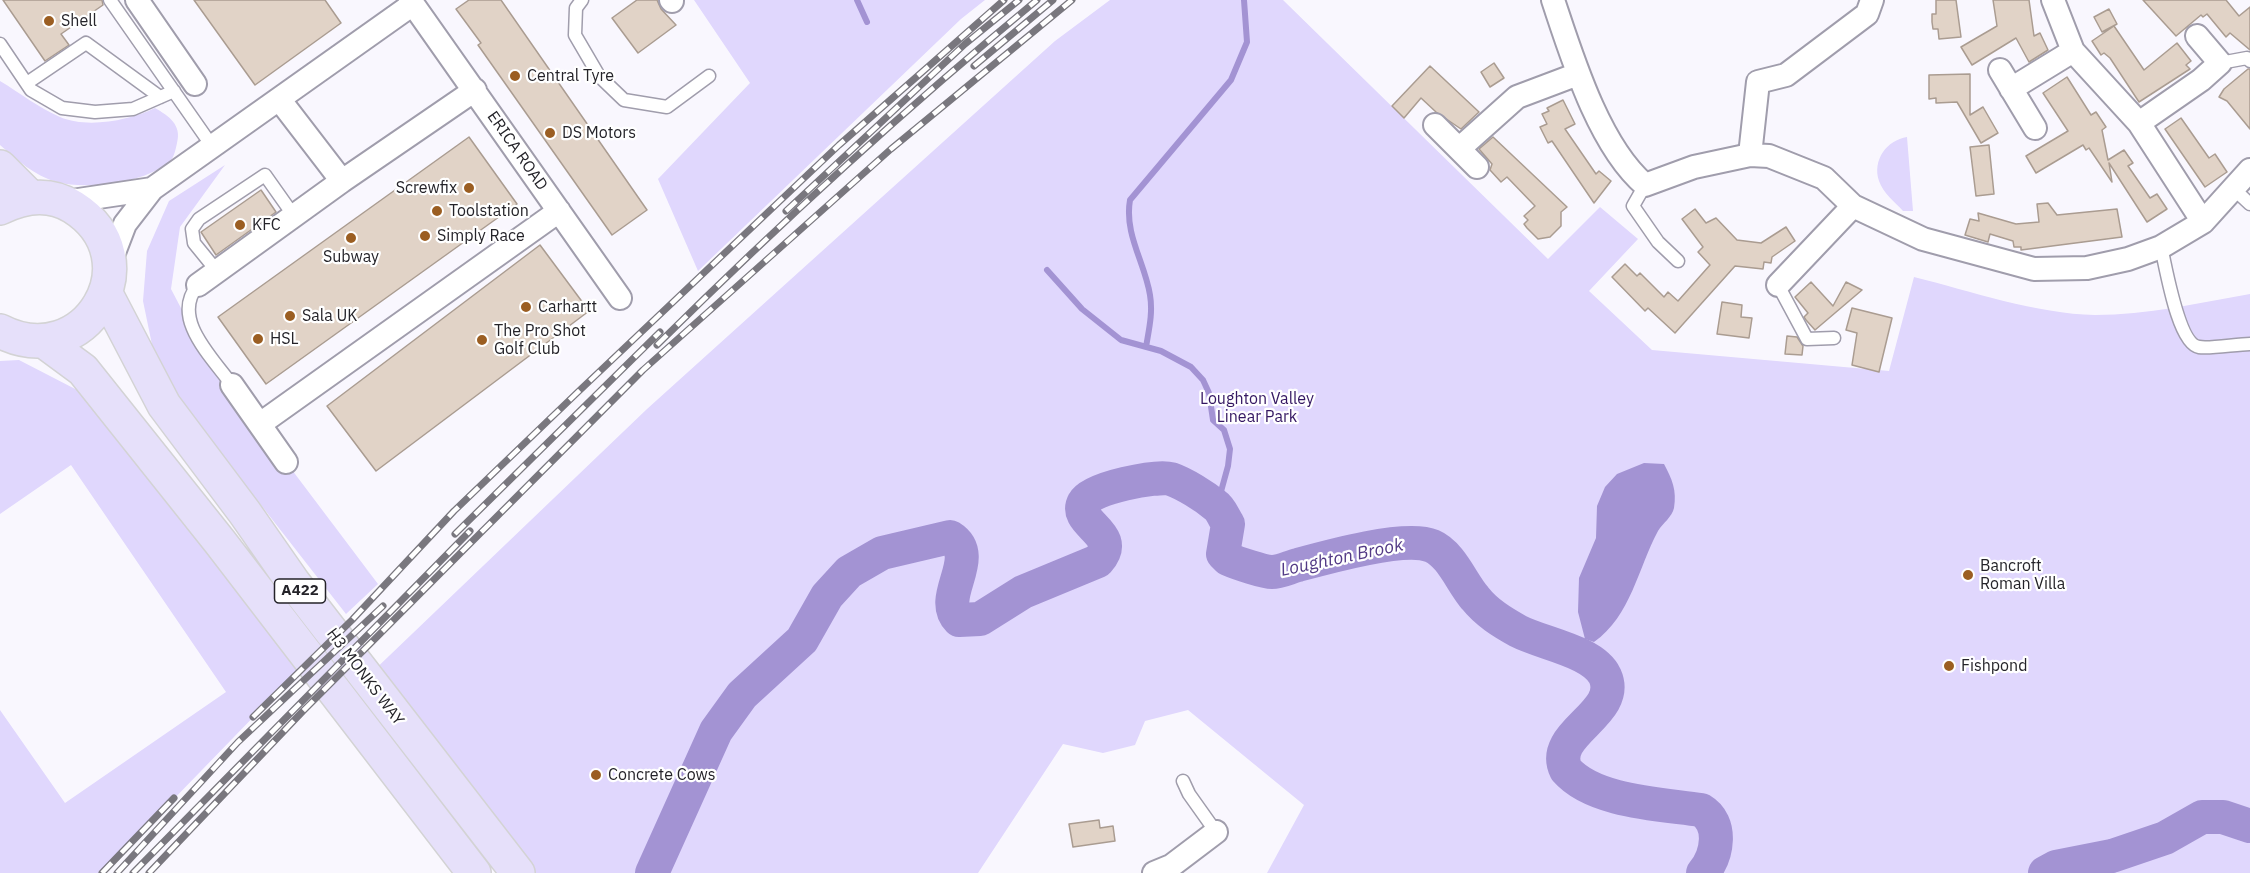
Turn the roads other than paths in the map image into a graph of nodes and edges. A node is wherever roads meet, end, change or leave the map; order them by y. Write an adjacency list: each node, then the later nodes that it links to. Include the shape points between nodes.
1 (110, 0): 16 (lane)
2 (137, 0): 16 (street)
3 (582, 0): 14 (lane, via 576,8 574,35 599,76 624,100 667,107)
4 (1553, 0): 13 (street)
5 (1872, 0): 25 (street, via 1867,14 1786,75 1758,82)
6 (2053, 0): 10 (street)
7 (412, 2): 17 (street, ERICA ROAD); 19 (street, ERICA ROAD)
8 (2197, 36): 12 (street)
9 (0, 44): 15 (lane)
10 (2073, 51): 20 (street); 22 (street, via 2005,79)
11 (2250, 61): 12 (lane, via 2247,58)
12 (2220, 63): 20 (street)
13 (1578, 74): 24 (street, via 1517,97); 29 (street, via 1610,139)
14 (709, 76)
15 (27, 83): 18 (lane, via 31,90 62,108 95,112 133,109); 18 (lane, via 86,43)
16 (185, 87): 18 (lane); 23 (lane)
17 (475, 90): 30 (street); 36 (street, ERICA ROAD)
18 (160, 97)
19 (279, 99): 23 (street, ERICA ROAD); 30 (street)
20 (2139, 123): 38 (street)
21 (1435, 125): 24 (street)
22 (2036, 128)
23 (212, 146): 31 (street, ERICA ROAD)
24 (1460, 148): 26 (street)
25 (1750, 155): 29 (street); 35 (street, via 1769,156 1824,178)
26 (1477, 166)
27 (0, 167): 34 (main road)
28 (2250, 171): 32 (street)
29 (1639, 180): 40 (lane, via 1633,206 1658,242)
30 (342, 181): 37 (street)
31 (152, 189): 33 (street, ERICA ROAD); 42 (street, ERICA ROAD, via 125,224)
32 (2242, 197): 38 (street)
33 (65, 202): 34 (main road, via 44,197); 42 (main road, H3 MONKS WAY, via 87,216 98,230)
34 (15, 203)
35 (1853, 206): 39 (street, via 1923,239 2034,269 2087,268 2127,260); 44 (street)
36 (559, 211): 45 (street, ERICA ROAD); 50 (street)
37 (294, 216): 41 (street); 41 (lane, via 265,175 200,219 192,229 194,243)
38 (2203, 222): 39 (street)
39 (2161, 247): 48 (lane, via 2182,329 2191,344 2199,348)
40 (1678, 261)
41 (216, 270): 43 (street)
42 (108, 278): 46 (main road, via 98,310 72,333); 55 (main road, H3 MONKS WAY / A422, via 164,405 293,582)
43 (198, 285): 49 (lane, via 187,304 188,317 193,331)
44 (1778, 285): 47 (lane, via 1807,339)
45 (620, 298)
46 (15, 337): 54 (main road, H3 MONKS WAY / A422, via 83,370)
47 (1834, 338)
48 (2250, 344)
49 (232, 385): 50 (street)
50 (260, 424): 51 (street)
51 (286, 462)
52 (1184, 781): 53 (lane)
53 (1216, 831): 56 (street, via 1171,866)
54 (474, 873)
55 (518, 873)
56 (1154, 873)

